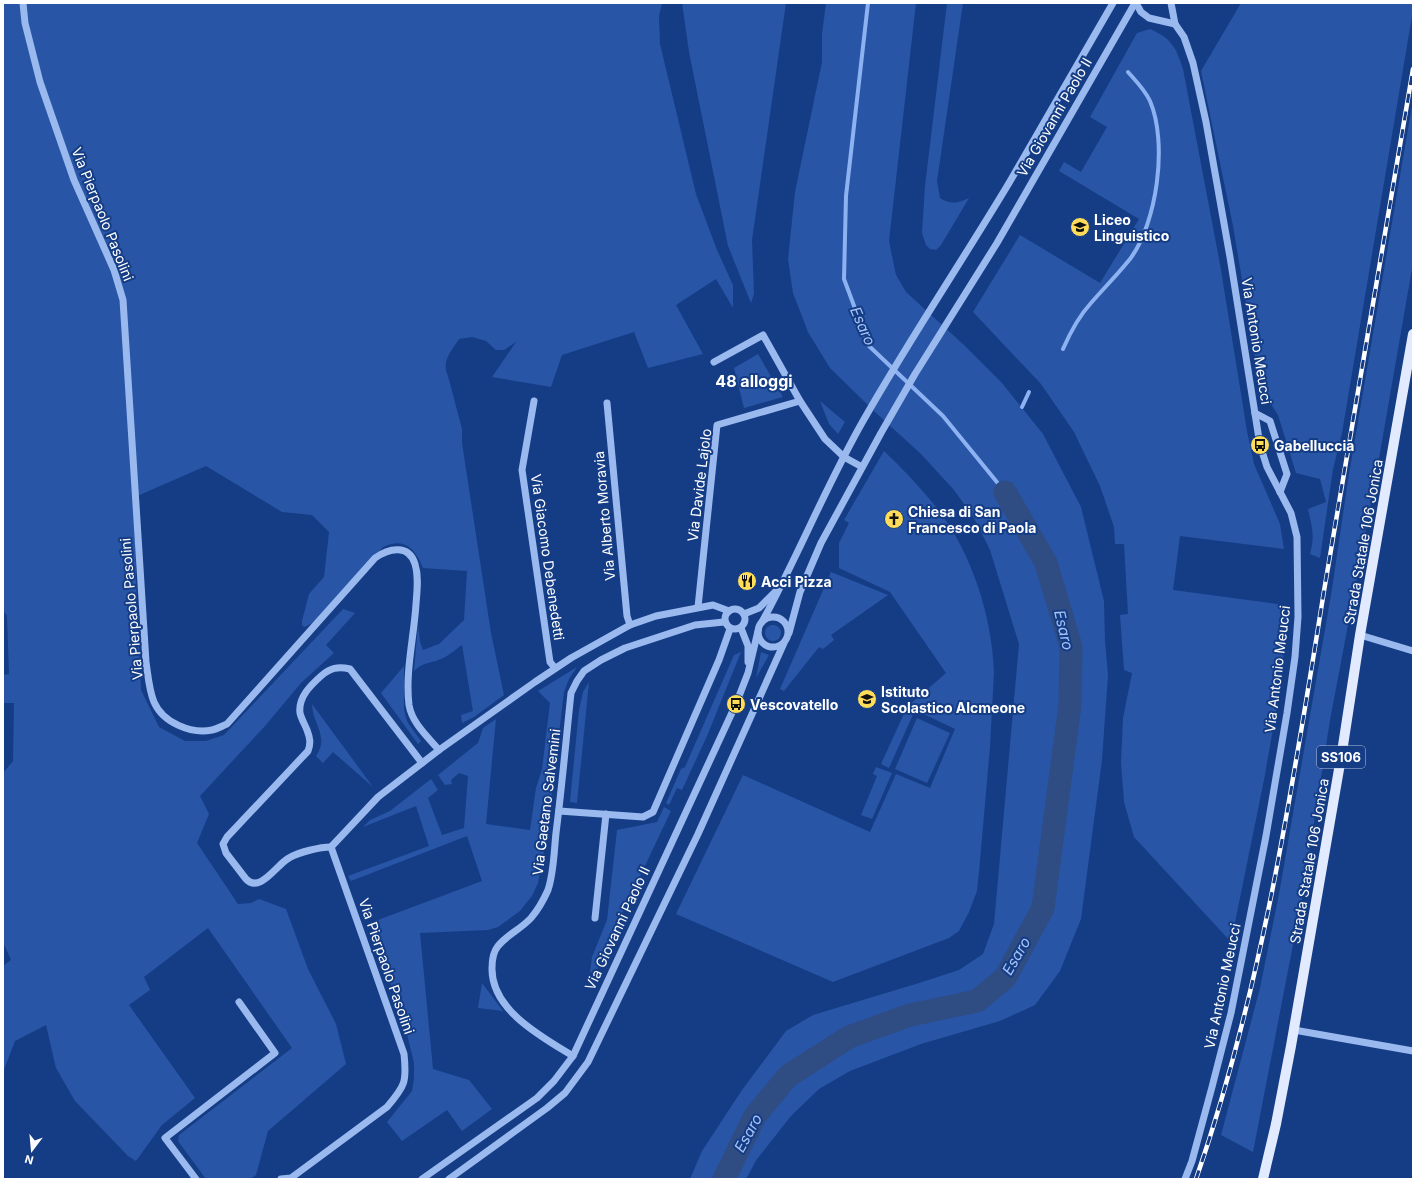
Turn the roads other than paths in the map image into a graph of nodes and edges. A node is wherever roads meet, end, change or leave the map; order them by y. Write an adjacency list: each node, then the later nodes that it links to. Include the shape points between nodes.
1 (23, 3): 31 (street, Via Pierpaolo Pasolini, via 25,23 43,89 74,180 114,270 123,300 146,662 154,703 165,718 179,726 193,730 212,730 227,724 375,558 390,550 401,550 414,562 417,583 409,704 413,718)
2 (1113, 3): 12 (street, Via Giovanni Paolo II, via 1008,183 896,363)
3 (1136, 3): 5 (street, via 1141,12 1149,18); 13 (street, Via Giovanni Paolo II, via 997,243 915,374)
4 (1171, 3): 5 (street)
5 (1175, 24): 11 (street, Via Antonio Meucci, via 1184,37 1193,63 1206,122)
6 (1413, 334): 26 (main road, Strada Statale 106 Jonica / SS106)
7 (714, 362): 9 (street, via 763,335)
8 (534, 401): 29 (street, Via Giacomo Debenedetti, via 522,470 550,662)
9 (800, 401): 12 (street, via 825,439); 16 (street, Via Davide Lajolo, via 717,425)
10 (607, 403): 21 (street, Via Alberto Moravia, via 627,616)
11 (1255, 413): 14 (street, Via Antonio Meucci, via 1260,445); 14 (street, via 1270,422 1275,436 1287,474)
12 (844, 457): 13 (street); 15 (street)
13 (862, 467): 25 (street, via 822,543 800,592)
14 (1280, 492): 45 (street, Via Antonio Meucci, via 1291,512 1297,537 1299,575 1295,657 1266,836 1231,1013 1192,1162)
15 (782, 584): 18 (street, via 759,608); 20 (street)
16 (698, 607): 17 (street, via 713,605); 21 (street, via 656,616)
17 (729, 611): 18 (street, via 735,609); 19 (street)
18 (744, 614): 23 (street, via 745,623)
19 (724, 622): 22 (street); 33 (street, Via Gaetano Salvemini, via 695,625 632,645 584,671 571,694)
20 (762, 622): 24 (street); 25 (street, via 770,617 779,618 786,624)
21 (630, 625): 29 (street)
22 (730, 628): 23 (street); 34 (street, via 719,660 653,812 643,817)
23 (741, 628): 30 (street, via 748,646)
24 (758, 631): 27 (street, via 764,644 774,647); 30 (street, Via Giovanni Paolo II)
25 (789, 633): 27 (street)
26 (1360, 635): 28 (street); 38 (main road, Strada Statale 106 Jonica / SS106)
27 (784, 644): 44 (street, via 698,834 588,1062 565,1093)
28 (1413, 651)
29 (555, 668): 31 (street)
30 (748, 673): 40 (street, Via Giovanni Paolo II)
31 (439, 750): 32 (street)
32 (422, 763): 35 (street, via 378,797); 35 (street, via 350,669 334,668 314,682 304,695 300,707 310,739 308,751 227,837 223,849 246,879 254,884 261,882 288,858 321,847)
33 (559, 811): 34 (street); 40 (street, Via Gaetano Salvemini, via 548,890 531,918 497,947 492,958 492,972 494,986 509,1009 527,1027)
34 (606, 814): 36 (street)
35 (331, 847): 42 (street, Via Pierpaolo Pasolini, via 404,1054 406,1075 400,1092 387,1107 291,1178)
36 (595, 918)
37 (239, 1002): 41 (street, via 274,1053 165,1138)
38 (1294, 1030): 39 (street); 46 (main road, Strada Statale 106 Jonica / SS106)
39 (1413, 1051)
40 (572, 1056): 43 (street, Via Giovanni Paolo II, via 554,1081 537,1098)
41 (196, 1179)
42 (281, 1179)
43 (422, 1179)
44 (449, 1179)
45 (1185, 1179)
46 (1263, 1179)

